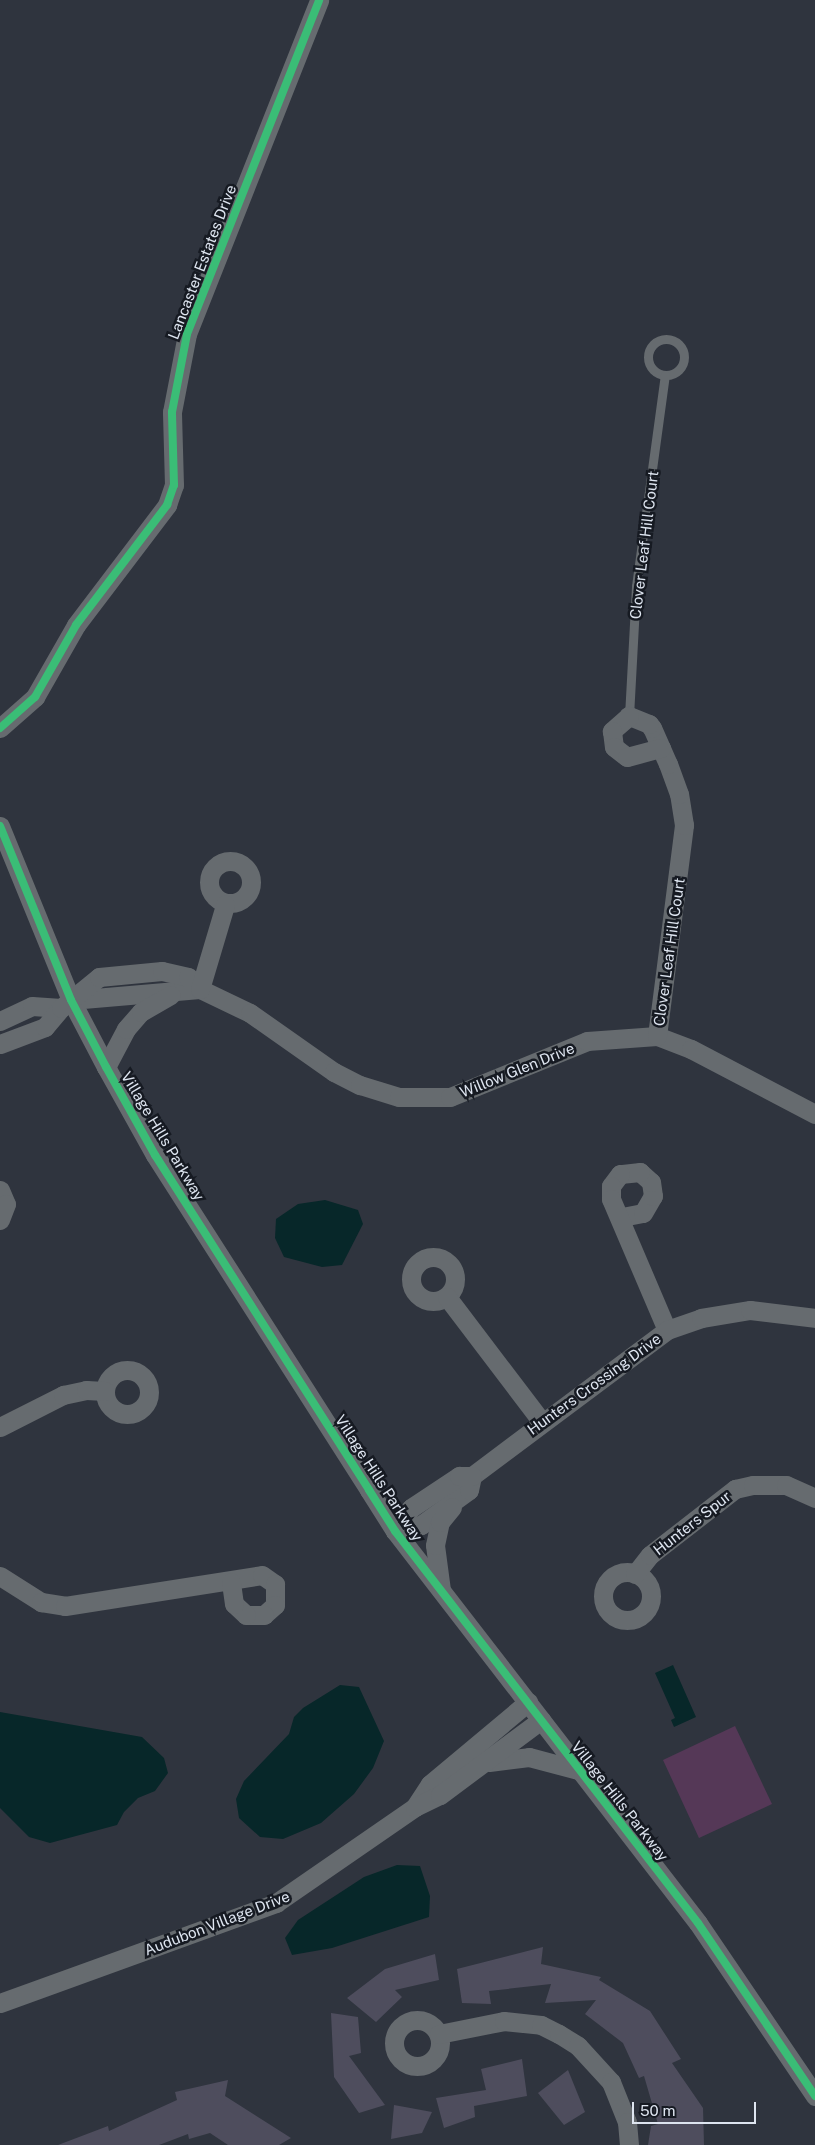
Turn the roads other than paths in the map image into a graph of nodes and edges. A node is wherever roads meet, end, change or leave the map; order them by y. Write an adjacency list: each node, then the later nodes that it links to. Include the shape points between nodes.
1 (319, 0): 4 (street, Lancaster Estates Drive, via 186,334 172,412 174,485 167,506 76,625 35,697)
2 (665, 375): 2 (lane, via 678,370 684,360 679,344 668,340 652,346 648,357 652,368); 3 (lane, Clover Leaf Hill Court, via 636,586)
3 (630, 716): 5 (street, Clover Leaf Hill Court, via 650,724); 5 (street, via 612,731 612,739 620,754 634,758)
4 (0, 728)
5 (661, 748): 12 (street, Clover Leaf Hill Court, via 679,794 684,838)
6 (0, 826): 10 (street, Village Hills Parkway)
7 (225, 904): 8 (street)
8 (200, 990): 9 (street); 10 (street, Willow Glen Drive, via 188,977 162,971 117,973 92,980); 12 (street, Willow Glen Drive, via 237,1005 334,1072 360,1085 399,1097 450,1097 587,1041)
9 (172, 994): 10 (street); 14 (street, via 141,1012 126,1029)
10 (66, 1004): 11 (street, via 32,1006); 13 (street, Willow Glen Drive, via 46,1027); 14 (street, Village Hills Parkway)
11 (0, 1021)
12 (657, 1036): 15 (street, Willow Glen Drive, via 691,1049)
13 (0, 1044)
14 (106, 1067): 28 (street, Village Hills Parkway, via 155,1155)
15 (815, 1114)
16 (0, 1190): 18 (street, via 6,1204)
17 (618, 1211): 21 (street)
18 (0, 1220)
19 (446, 1297): 23 (street)
20 (815, 1318): 21 (street, Hunters Crossing Drive, via 750,1310 701,1318)
21 (667, 1330): 23 (street, Hunters Crossing Drive)
22 (105, 1391): 24 (street, via 86,1390 62,1395)
23 (542, 1422): 25 (street, Hunters Crossing Drive)
24 (0, 1427)
25 (472, 1476): 26 (street, Hunters Crossing Drive, via 469,1490); 28 (street, Hunters Crossing Drive, via 459,1476 411,1508)
26 (459, 1497): 28 (street, Hunters Crossing Drive, via 421,1525); 32 (street, Hunters Crossing Drive, via 440,1522 435,1545)
27 (815, 1498): 29 (street, Hunters Spur, via 786,1485 753,1485 735,1489 650,1555)
28 (395, 1531): 32 (street, Village Hills Parkway)
29 (635, 1574)
30 (0, 1576): 31 (street, via 41,1602 65,1606 221,1580)
31 (231, 1582)
32 (442, 1591): 33 (street, Village Hills Parkway)
33 (528, 1702): 34 (street, Village Hills Parkway); 37 (street, Audubon Village Drive, via 430,1784)
34 (542, 1720): 35 (street, Audubon Village Drive); 36 (street, Village Hills Parkway)
35 (488, 1762): 36 (street, Audubon Village Drive, via 529,1757); 37 (street, Audubon Village Drive, via 440,1795)
36 (578, 1770): 40 (street, Village Hills Parkway, via 698,1923)
37 (415, 1806): 38 (street, Audubon Village Drive, via 276,1903)
38 (0, 2003)
39 (439, 2034): 41 (street, via 504,2021 540,2025 559,2034 578,2046 611,2082 627,2122)
40 (815, 2096)
41 (629, 2145)

